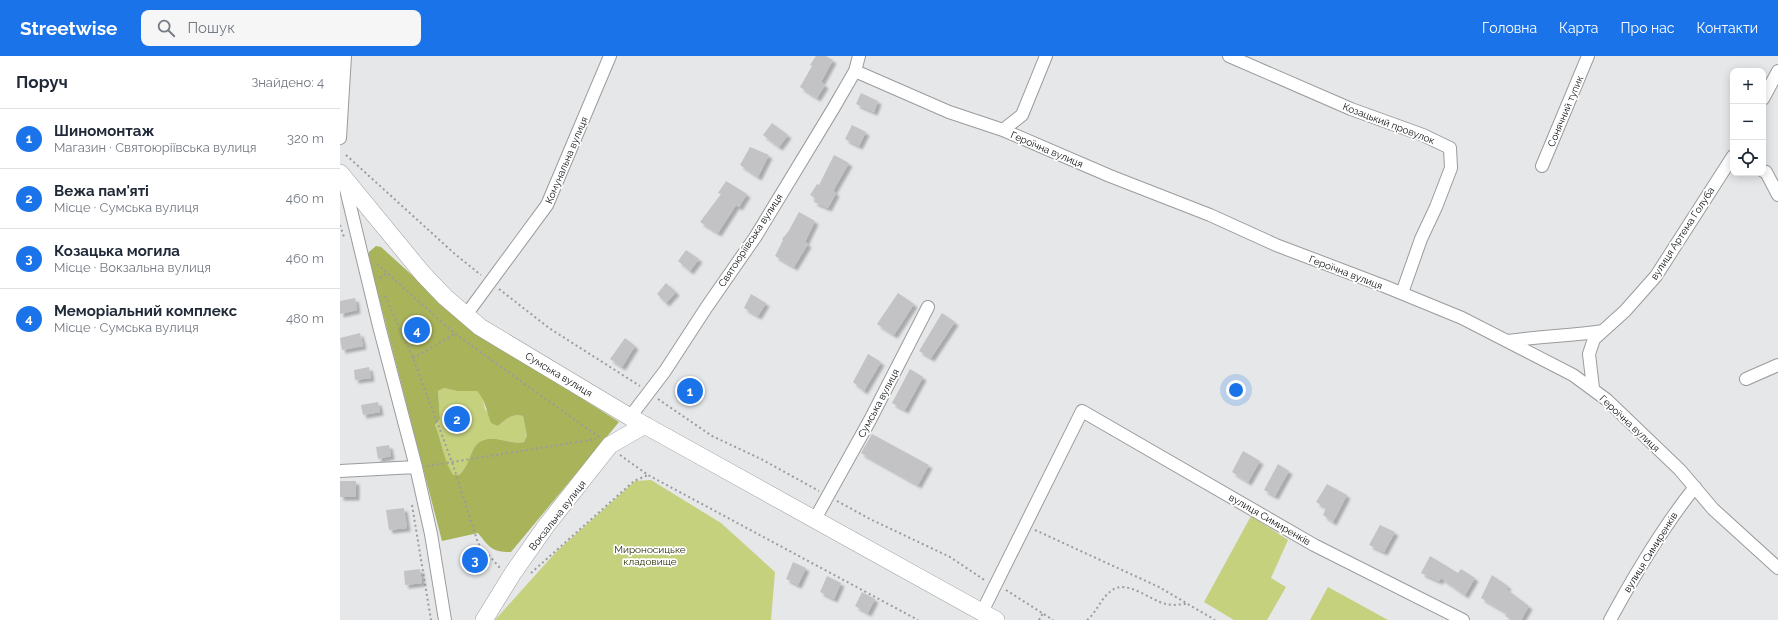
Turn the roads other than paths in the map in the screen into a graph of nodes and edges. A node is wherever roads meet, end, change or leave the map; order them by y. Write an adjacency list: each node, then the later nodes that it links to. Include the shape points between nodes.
1 (345, 56): 11 (street)
2 (610, 56): 19 (street, Комунальна вулиця, via 547,205)
3 (859, 56): 7 (street, Святоюріївська вулиця)
4 (1046, 56): 10 (street, via 1022,115)
5 (1229, 56): 17 (street, Козацький провулок, via 1351,109 1423,135 1450,148 1451,168 1421,239)
6 (1588, 56): 13 (street, Сонячний тупик)
7 (855, 71): 10 (street, Героїчна вулиця, via 949,112); 25 (street, Святоюріївська вулиця, via 756,236 665,371)
8 (1778, 71): 9 (street)
9 (1766, 93)
10 (1002, 130): 17 (street, Героїчна вулиця, via 1210,215 1276,245)
11 (340, 138)
12 (1730, 161): 20 (street, вулиця Артема Голуба, via 1656,276)
13 (1542, 166)
14 (1766, 172): 16 (street)
15 (342, 175): 19 (main road, Сумська вулиця, via 423,274); 27 (street, Сумська вулиця)
16 (1778, 195)
17 (1402, 293): 21 (street, Героїчна вулиця)
18 (928, 308): 30 (street, Сумська вулиця)
19 (466, 315): 25 (main road, Сумська вулиця, via 502,341)
20 (1603, 331): 21 (street); 24 (street, вулиця Артема Голуба, via 1594,339 1590,354)
21 (1508, 341): 24 (street, Героїчна вулиця, via 1573,374)
22 (1778, 365): 23 (street)
23 (1746, 379)
24 (1593, 388): 29 (street, Героїчна вулиця)
25 (630, 416): 26 (main road, Сумська вулиця)
26 (646, 425): 30 (main road, Сумська вулиця); 34 (main road, Вокзальна вулиця, via 610,445 546,526)
27 (416, 468): 28 (street); 33 (street, Сумська вулиця, via 431,534)
28 (340, 471)
29 (1695, 487): 31 (street, Героїчна вулиця, via 1713,509); 37 (street, вулиця Симиренків, via 1674,513)
30 (815, 520): 32 (main road, Сумська вулиця)
31 (1778, 568)
32 (982, 612): 35 (main road, Сумська вулиця); 36 (street, вулиця Симиренків, via 1082,411 1314,545)
33 (445, 620)
34 (484, 620)
35 (996, 620)
36 (1463, 620)
37 (1610, 620)

